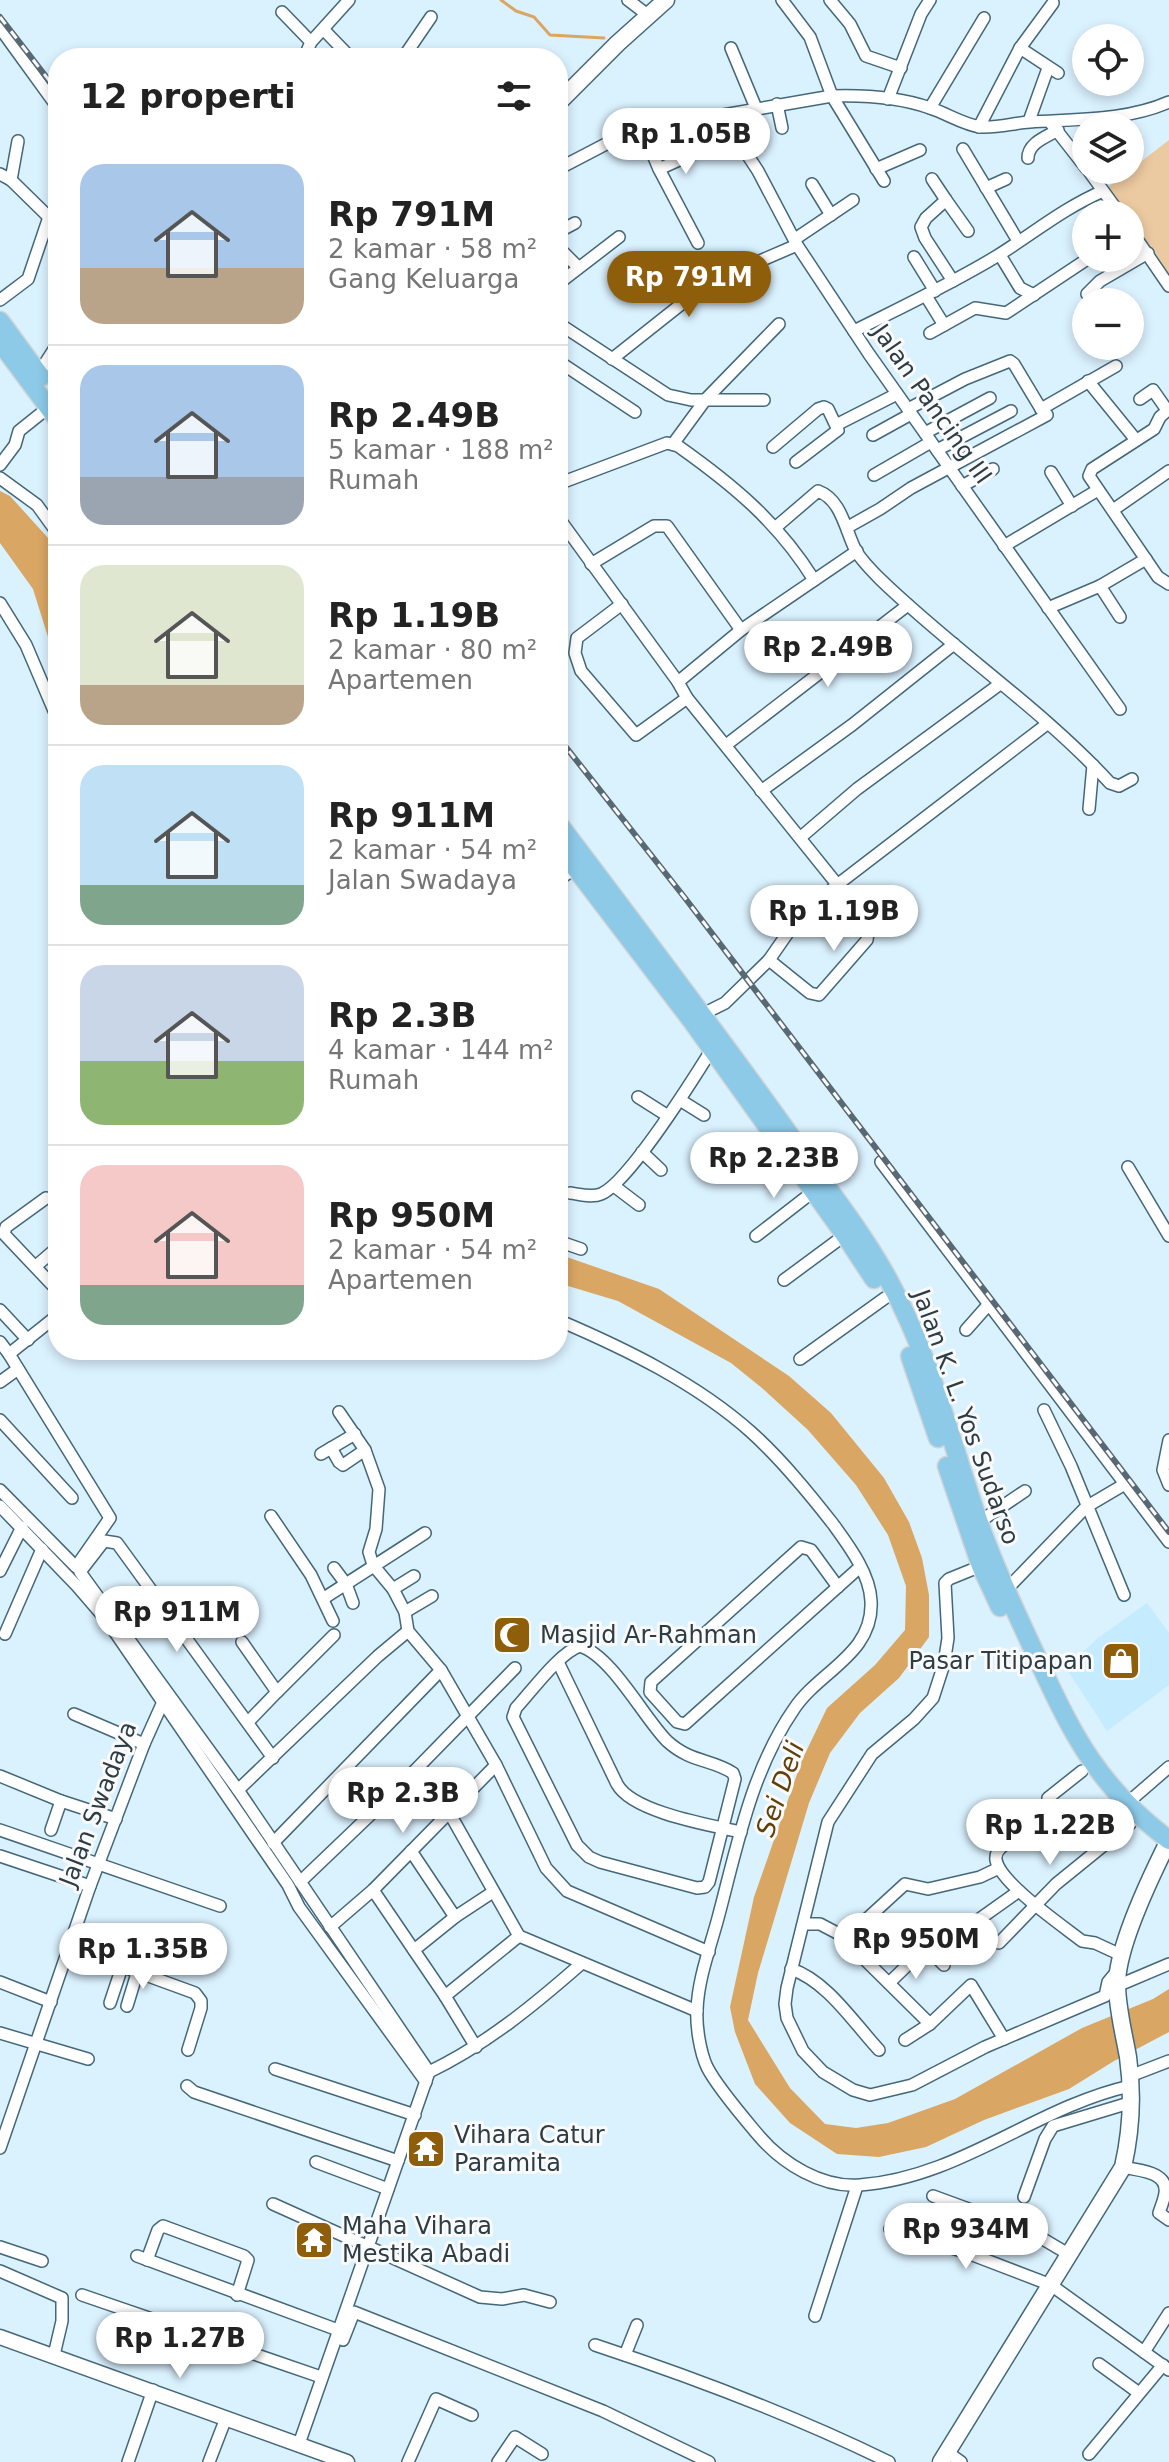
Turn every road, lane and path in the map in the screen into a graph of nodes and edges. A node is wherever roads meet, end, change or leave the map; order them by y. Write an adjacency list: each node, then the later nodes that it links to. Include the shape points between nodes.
1 (349, 0): 13 (street)
2 (628, 0): 9 (street)
3 (666, 0): 9 (main road)
4 (782, 0): 23 (street, via 810,37)
5 (830, 0): 20 (street, via 866,56)
6 (930, 0): 20 (street)
7 (1053, 3): 19 (street)
8 (282, 12): 14 (street)
9 (649, 16): 21 (main road)
10 (431, 17): 17 (street)
11 (984, 18): 28 (street)
12 (0, 28): 22 (street)
13 (324, 30): 14 (street); 16 (street)
14 (311, 42): 15 (street)
15 (308, 48)
16 (341, 48)
17 (410, 48)
18 (731, 48): 27 (street)
19 (1020, 48): 30 (street, via 1053,70); 32 (street)
20 (901, 68): 24 (street)
21 (568, 93)
22 (48, 94)
23 (832, 96): 24 (street); 26 (street); 43 (street)
24 (888, 99): 28 (street)
25 (1169, 102): 31 (street)
26 (777, 104): 27 (street); 33 (street)
27 (756, 108): 29 (street)
28 (930, 108): 32 (street)
29 (718, 116): 34 (street); 63 (street, Jalan Pancing III, via 758,171)
30 (1029, 121): 31 (street); 32 (street)
31 (1054, 126): 37 (street); 40 (street, via 1030,147)
32 (979, 127)
33 (782, 128)
34 (642, 129): 41 (street); 42 (street)
35 (18, 141): 44 (street)
36 (963, 149): 50 (street)
37 (1072, 149)
38 (920, 150): 43 (street)
39 (699, 151): 42 (street)
40 (1028, 158)
41 (568, 164)
42 (659, 169): 64 (street)
43 (876, 169): 47 (street)
44 (5, 177): 56 (street)
45 (932, 179): 53 (street)
46 (1006, 179): 50 (street)
47 (884, 181)
48 (812, 184): 55 (street)
49 (1098, 184): 51 (street)
50 (986, 188): 62 (street)
51 (1103, 191): 54 (street); 62 (street)
52 (853, 200): 55 (street)
53 (946, 200): 59 (street); 73 (street, via 926,218 921,231)
54 (1110, 200)
55 (831, 215): 63 (street)
56 (48, 217)
57 (575, 223): 58 (street)
58 (568, 227)
59 (968, 231)
60 (619, 237): 70 (street)
61 (48, 238): 78 (street, via 28,279)
62 (1018, 241): 67 (street)
63 (796, 242): 83 (street, Jalan Pancing III); 87 (street, via 689,298)
64 (698, 243)
65 (1144, 248): 66 (street)
66 (1148, 253): 74 (street); 75 (street)
67 (1000, 255): 73 (street); 77 (street, via 1020,288)
68 (568, 257): 70 (street)
69 (914, 257): 76 (street)
70 (578, 267): 72 (street)
71 (1072, 269): 77 (street)
72 (568, 276)
73 (953, 281): 76 (street)
74 (1169, 286)
75 (1093, 288)
76 (930, 294): 81 (street); 83 (street)
77 (1034, 295): 81 (street, via 1006,313 975,308)
78 (0, 300)
79 (0, 321): 90 (highway)
80 (779, 324): 95 (street)
81 (944, 325): 84 (street)
82 (568, 330): 87 (street)
83 (854, 331): 93 (street, Jalan Pancing III)
84 (930, 333)
85 (2, 350): 98 (highway)
86 (48, 359): 90 (street)
87 (612, 359): 95 (street, via 668,395)
88 (1116, 366): 91 (street)
89 (568, 368): 102 (street)
90 (39, 373): 92 (highway)
91 (1088, 381): 99 (street); 107 (street)
92 (48, 394)
93 (897, 394): 103 (street, Jalan Pancing III); 105 (street)
94 (990, 398): 108 (street)
95 (706, 399): 97 (street); 109 (street)
96 (1140, 399): 100 (street, via 1153,390)
97 (764, 400)
98 (48, 402)
99 (1041, 409): 103 (street, via 1010,361 965,379); 113 (street, via 1047,415)
100 (1168, 410): 107 (street, via 1154,429)
101 (1011, 411): 108 (street)
102 (635, 412)
103 (910, 412): 106 (street); 108 (street, Jalan Pancing III)
104 (48, 414): 112 (street, via 19,431)
105 (836, 425): 110 (street, via 828,409 821,407); 111 (street, via 838,430)
106 (873, 435)
107 (1136, 440): 121 (street, via 1092,469 1090,478)
108 (931, 442): 113 (street, Jalan Pancing III); 117 (street)
109 (673, 444): 119 (street); 125 (street, via 710,468)
110 (773, 447)
111 (796, 462)
112 (1, 463)
113 (949, 467): 120 (street, Jalan Pancing III); 126 (street)
114 (993, 469): 120 (street)
115 (1169, 471): 123 (street)
116 (1051, 472): 122 (street)
117 (874, 475)
118 (0, 478): 124 (street, via 37,505)
119 (568, 480)
120 (962, 486): 128 (street, Jalan Pancing III)
121 (1098, 490): 122 (street); 123 (street)
122 (1072, 506): 128 (street)
123 (1113, 510): 130 (street)
124 (48, 520)
125 (776, 527): 126 (street, via 818,491 828,494); 132 (street)
126 (848, 527): 129 (street)
127 (568, 531): 131 (street)
128 (1004, 546): 138 (street, Jalan Pancing III)
129 (857, 551): 132 (street); 137 (street)
130 (1146, 559): 133 (street); 134 (street)
131 (591, 564): 136 (street); 140 (street, via 663,525)
132 (814, 580): 140 (street)
133 (1169, 584)
134 (1100, 586): 138 (street); 139 (street)
135 (0, 603): 144 (street)
136 (622, 604): 142 (street); 145 (street, via 577,638 581,671 636,735)
137 (908, 605): 141 (street); 148 (street)
138 (1048, 608): 146 (street, Jalan Pancing III)
139 (1120, 617)
140 (741, 630): 142 (street)
141 (954, 644): 143 (street); 151 (street)
142 (678, 682): 145 (street)
143 (1000, 684): 147 (street); 154 (street)
144 (48, 697)
145 (687, 698): 148 (street)
146 (1120, 709)
147 (1047, 724): 149 (street); 158 (street)
148 (726, 745): 151 (street)
149 (1093, 765): 150 (street, via 1115,785); 152 (street)
150 (1132, 779)
151 (761, 791): 154 (street)
152 (1089, 809)
153 (568, 837): 160 (highway, Jalan K. L. Yos Sudarso)
154 (801, 837): 158 (street)
155 (568, 858): 156 (highway, Jalan K. L. Yos Sudarso)
156 (576, 868): 157 (street); 160 (highway, Jalan K. L. Yos Sudarso)
157 (568, 873)
158 (837, 885): 159 (street, via 796,921); 159 (street, via 862,913 870,932 823,993 810,993)
159 (769, 960): 160 (street, via 725,1003)
160 (697, 1017): 161 (highway, Jalan K. L. Yos Sudarso); 210 (highway, Jalan K. L. Yos Sudarso, via 889,1280 930,1373)
161 (712, 1049): 163 (street); 171 (highway, Jalan K. L. Yos Sudarso)
162 (638, 1097): 165 (street)
163 (680, 1100): 164 (street); 165 (street)
164 (704, 1115)
165 (668, 1116): 166 (street)
166 (642, 1152): 169 (street); 170 (street)
167 (881, 1162): 185 (street)
168 (1128, 1167): 177 (street)
169 (661, 1170)
170 (614, 1186): 172 (street, via 596,1196); 174 (street)
171 (814, 1191): 175 (highway, Jalan K. L. Yos Sudarso); 176 (street)
172 (570, 1193)
173 (46, 1198): 181 (street, via 4,1230 6,1239)
174 (639, 1205)
175 (845, 1235): 183 (street); 184 (highway, Jalan K. L. Yos Sudarso)
176 (756, 1236)
177 (1169, 1236)
178 (568, 1244): 179 (street)
179 (581, 1249)
180 (48, 1256): 181 (street)
181 (36, 1266): 182 (street)
182 (48, 1280)
183 (784, 1280)
184 (885, 1298): 193 (street); 216 (highway, Jalan K. L. Yos Sudarso, via 914,1366)
185 (989, 1304): 189 (street); 202 (street)
186 (3, 1317): 190 (street)
187 (48, 1323): 190 (street)
188 (568, 1324): 217 (street, via 679,1380 751,1432 816,1503)
189 (966, 1330)
190 (28, 1340): 192 (street)
191 (0, 1342): 192 (street)
192 (9, 1354): 194 (street)
193 (800, 1359)
194 (18, 1369): 195 (street); 204 (street, via 110,1518 76,1567)
195 (0, 1382)
196 (1044, 1410): 208 (street)
197 (339, 1412): 199 (street)
198 (0, 1420): 206 (street)
199 (355, 1434): 201 (street); 201 (street, via 326,1451 343,1465)
200 (1169, 1440): 203 (street, via 1163,1470)
201 (365, 1450): 215 (street, via 379,1489 369,1552)
202 (1125, 1484): 208 (street); 213 (street)
203 (1169, 1485)
204 (0, 1490)
205 (1025, 1491): 210 (street)
206 (72, 1498)
207 (0, 1506): 211 (street)
208 (1086, 1507): 224 (street); 225 (street)
209 (271, 1516): 227 (street)
210 (979, 1522): 224 (highway, Jalan K. L. Yos Sudarso)
211 (22, 1527): 214 (street); 219 (street)
212 (425, 1533): 215 (street)
213 (1169, 1542)
214 (42, 1549): 232 (street); 240 (street, via 108,1622)
215 (373, 1565): 221 (street); 223 (street)
216 (981, 1566): 238 (highway, Jalan K. L. Yos Sudarso); 273 (street, via 946,1581 948,1638 933,1698 872,1754 832,1814)
217 (860, 1567): 222 (street); 258 (street, via 872,1599 864,1634 840,1665 797,1704 779,1731)
218 (334, 1568): 221 (street)
219 (0, 1571)
220 (414, 1576): 223 (street)
221 (346, 1584): 227 (street); 228 (street)
222 (838, 1587): 222 (street, via 685,1724 650,1692 651,1682 801,1547 811,1550)
223 (393, 1589): 229 (street)
224 (1006, 1590): 238 (highway, Jalan K. L. Yos Sudarso)
225 (1124, 1595)
226 (432, 1596): 229 (street)
227 (324, 1598): 230 (street)
228 (353, 1603)
229 (405, 1612): 231 (street)
230 (333, 1621)
231 (408, 1631): 237 (street); 245 (street)
232 (5, 1634)
233 (334, 1635): 239 (street)
234 (242, 1642): 239 (street)
235 (558, 1662): 255 (street, via 625,1795 644,1807); 255 (street, via 575,1647 586,1648 678,1750 731,1771 735,1779); 255 (street, via 513,1717 581,1851 600,1862 702,1888 709,1882)
236 (515, 1668): 242 (street)
237 (441, 1670): 242 (street); 259 (street)
238 (1036, 1670): 248 (highway, Jalan K. L. Yos Sudarso); 252 (highway, Jalan K. L. Yos Sudarso)
239 (277, 1692): 243 (street)
240 (162, 1704): 244 (street, Jalan Swadaya); 307 (street, via 299,1907)
241 (74, 1714): 244 (street)
242 (468, 1717): 246 (street); 265 (street)
243 (248, 1722): 245 (street); 250 (street, via 117,1543 104,1541 80,1572)
244 (144, 1744): 254 (street, Jalan Swadaya)
245 (273, 1758): 250 (street)
246 (496, 1765): 253 (street); 280 (street, via 558,1884)
247 (1169, 1767): 252 (street)
248 (1082, 1771): 252 (highway, Jalan K. L. Yos Sudarso); 264 (street, via 1048,1798 1052,1813 998,1850)
249 (0, 1776): 251 (street)
250 (238, 1790): 259 (street)
251 (61, 1801): 254 (street); 257 (street)
252 (1124, 1813): 260 (highway, Jalan K. L. Yos Sudarso); 270 (street)
253 (450, 1814): 261 (street); 269 (street)
254 (116, 1819): 263 (street, Jalan Swadaya)
255 (722, 1828): 258 (street)
256 (0, 1830): 263 (street)
257 (51, 1830)
258 (741, 1832): 280 (street)
259 (273, 1843): 265 (street)
260 (1168, 1845): 288 (main road)
261 (411, 1851): 267 (street); 272 (street)
262 (0, 1856): 266 (street)
263 (100, 1865): 266 (street, Jalan Swadaya); 271 (street)
264 (999, 1868): 268 (street); 276 (street, via 928,1889 905,1884)
265 (300, 1882): 274 (street)
266 (90, 1886): 278 (street, Jalan Swadaya)
267 (373, 1890): 274 (street); 279 (street)
268 (1019, 1891): 270 (street); 281 (street)
269 (493, 1892): 272 (street); 275 (street)
270 (1036, 1905): 277 (street); 288 (street, via 1082,1941 1095,1943)
271 (220, 1906)
272 (455, 1917): 279 (street)
273 (804, 1924): 276 (street, via 827,1927); 286 (street)
274 (330, 1927): 307 (street)
275 (519, 1936): 282 (street); 291 (street)
276 (845, 1939): 290 (street)
277 (999, 1943)
278 (69, 1947): 283 (street); 292 (street, Jalan Swadaya)
279 (414, 1950): 291 (street)
280 (709, 1952): 295 (street)
281 (933, 1952): 285 (street); 290 (street, via 925,1947)
282 (582, 1963): 295 (street); 301 (street)
283 (123, 1964): 287 (street); 293 (street)
284 (1169, 1964): 288 (street)
285 (944, 1965)
286 (791, 1969): 298 (street, via 785,2011 797,2042 823,2072 853,2090 870,2095 912,2085); 303 (street, via 821,1987)
287 (138, 1970): 294 (street); 302 (street, via 199,1997 201,2008)
288 (1118, 1976): 298 (street, via 1108,1982 1105,1996); 308 (main road)
289 (0, 1982): 292 (street)
290 (889, 1983): 296 (street)
291 (445, 1996): 301 (street)
292 (51, 2002): 300 (street, Jalan Swadaya)
293 (110, 2003)
294 (127, 2006)
295 (697, 2011): 316 (street, via 707,2067 775,2154 809,2174)
296 (930, 2024): 298 (street, via 971,1985); 299 (street)
297 (0, 2033): 300 (street)
298 (1004, 2039)
299 (905, 2040)
300 (36, 2045): 304 (street); 312 (street, Jalan Swadaya)
301 (476, 2047): 307 (street)
302 (188, 2050)
303 (879, 2050)
304 (88, 2059)
305 (1169, 2061): 308 (street)
306 (275, 2069): 311 (street)
307 (427, 2077): 311 (street)
308 (1130, 2081): 310 (main road); 316 (street, via 976,2153)
309 (187, 2086): 313 (street)
310 (1129, 2103): 315 (main road); 319 (street, via 1053,2126)
311 (415, 2115): 313 (street)
312 (0, 2148)
313 (398, 2161): 317 (street)
314 (316, 2162): 317 (street)
315 (1123, 2167): 321 (street, via 1161,2178 1165,2195 1159,2213); 325 (main road)
316 (857, 2186): 333 (street)
317 (388, 2189): 323 (street)
318 (933, 2196): 325 (street, via 1031,2232)
319 (1024, 2197)
320 (273, 2204): 323 (street)
321 (1169, 2220)
322 (890, 2229): 328 (street)
323 (366, 2246): 331 (street, via 480,2297 524,2295); 335 (street)
324 (0, 2247): 326 (street)
325 (1070, 2255): 328 (main road)
326 (42, 2261)
327 (0, 2271): 339 (street, via 62,2298)
328 (1051, 2285): 338 (street); 351 (main road)
329 (82, 2295): 343 (street)
330 (237, 2295): 330 (street, via 248,2260 244,2256 163,2226 158,2230 142,2258); 335 (street)
331 (550, 2302)
332 (1169, 2313): 338 (street)
333 (815, 2316)
334 (637, 2325): 340 (street)
335 (340, 2335): 343 (street); 357 (street, via 354,2312 603,2411)
336 (0, 2337): 339 (street)
337 (595, 2345): 340 (street)
338 (1144, 2352): 342 (street)
339 (54, 2355): 344 (street)
340 (625, 2355): 358 (street, via 839,2437)
341 (1099, 2364): 345 (street)
342 (1166, 2368): 345 (street)
343 (321, 2377): 348 (street)
344 (153, 2390): 347 (street); 353 (street)
345 (1139, 2393): 350 (street)
346 (472, 2415): 355 (street, via 436,2399)
347 (226, 2418): 348 (street); 354 (street)
348 (299, 2444): 352 (street)
349 (542, 2454): 356 (street, via 515,2437)
350 (1089, 2454)
351 (950, 2459)
352 (341, 2461)
353 (128, 2462)
354 (209, 2462)
355 (408, 2462)
356 (498, 2462)
357 (709, 2462)
358 (889, 2462)

